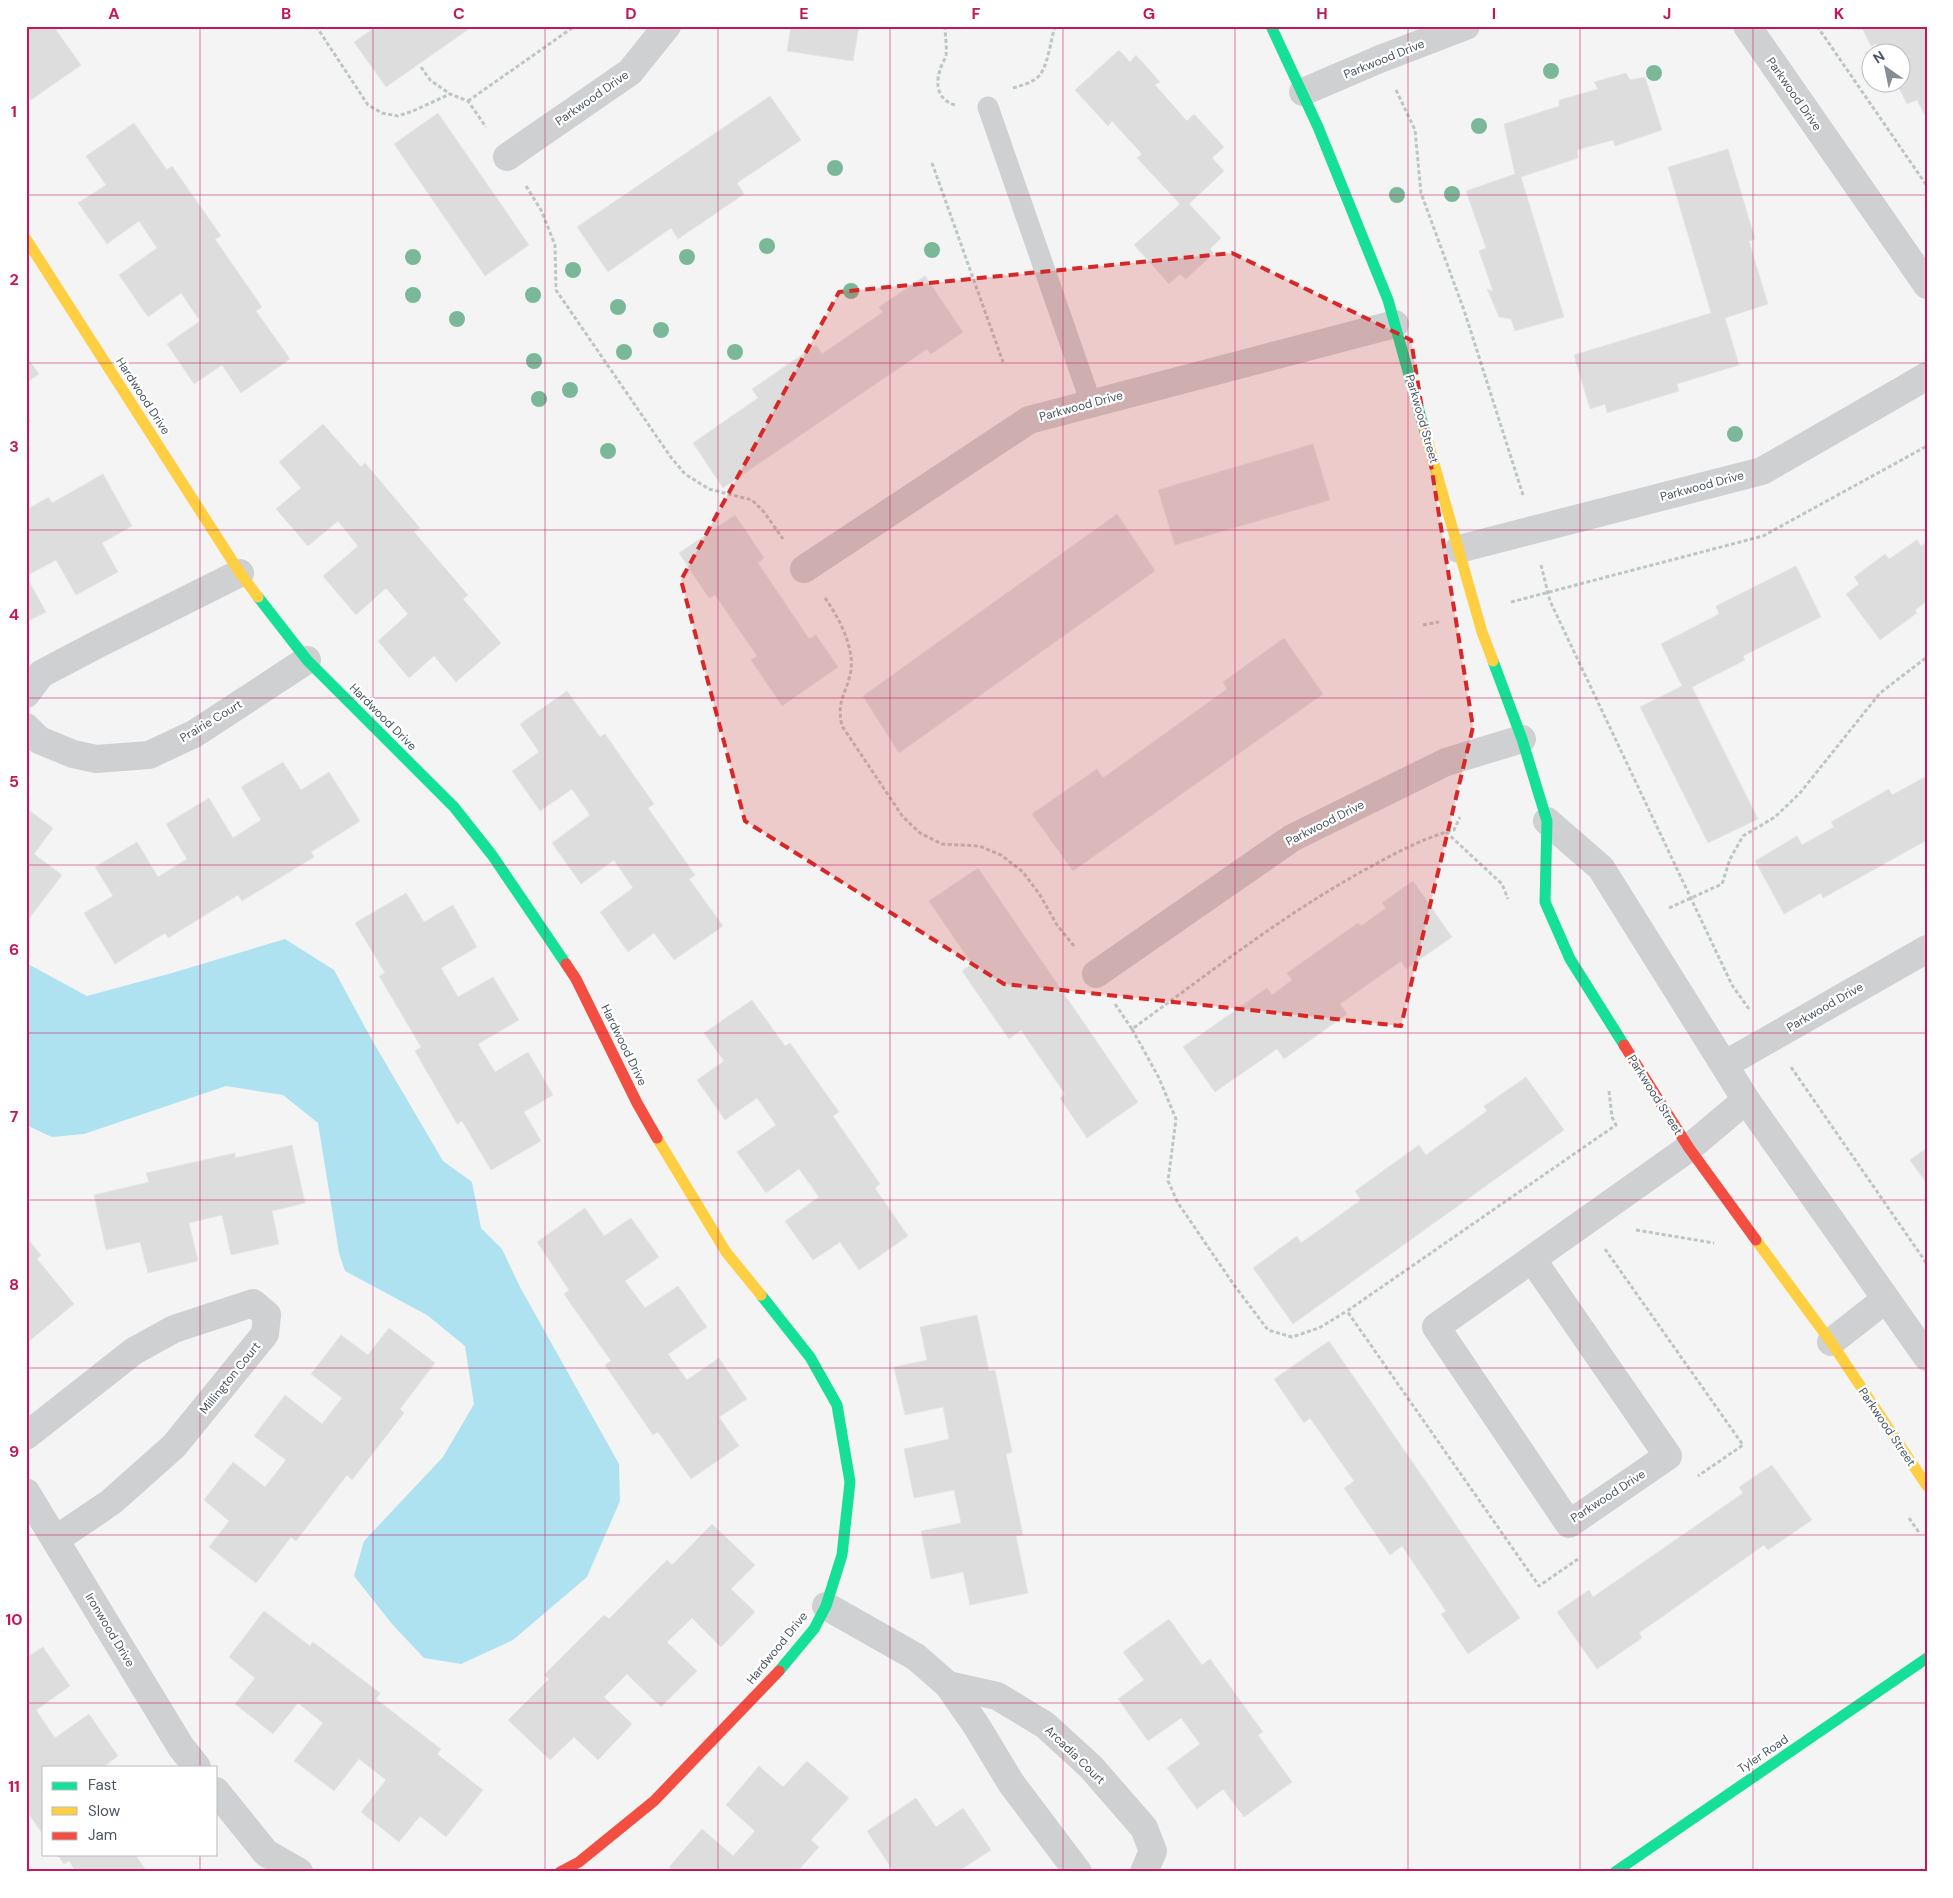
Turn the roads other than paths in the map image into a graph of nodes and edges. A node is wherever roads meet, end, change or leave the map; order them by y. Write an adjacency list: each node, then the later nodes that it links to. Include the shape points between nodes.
1 (667, 26): 7 (street, Parkwood Drive, via 630,72)
2 (1271, 26): 5 (street, Parkwood Street)
3 (1466, 26): 5 (street, Parkwood Drive)
4 (1747, 26): 9 (street, Parkwood Drive)
5 (1303, 92): 10 (street, Parkwood Street)
6 (988, 107): 12 (lane)
7 (507, 157)
8 (26, 239): 15 (street, Hardwood Drive)
9 (1927, 285)
10 (1395, 324): 12 (street, Parkwood Drive); 13 (street, Parkwood Street)
11 (1927, 376): 13 (street, Parkwood Drive, via 1762,470)
12 (1091, 403): 14 (street, Parkwood Drive, via 1029,420)
13 (1459, 549): 19 (street, Parkwood Street, via 1482,632)
14 (804, 569)
15 (240, 573): 16 (street, Hardwood Drive); 17 (street, via 42,674)
16 (307, 660): 18 (street, Prairie Court, via 194,734 149,755 96,759 73,754 39,740); 34 (street, Hardwood Drive, via 454,807 492,855 576,979 637,1103 726,1252 810,1357 837,1405 850,1482 842,1555)
17 (26, 694)
18 (26, 727)
19 (1522, 739): 20 (street, Parkwood Street); 22 (street, Parkwood Drive, via 1446,762 1292,838)
20 (1546, 821): 23 (street, via 1601,868); 25 (street, Parkwood Street, via 1545,902 1570,959)
21 (1927, 949): 23 (street, Parkwood Drive)
22 (1096, 974)
23 (1724, 1065): 24 (street)
24 (1746, 1100): 25 (street, Parkwood Drive); 27 (street)
25 (1689, 1148): 26 (street, Parkwood Drive); 28 (street, Parkwood Street)
26 (1532, 1259): 26 (street, Parkwood Drive, via 1668,1456 1569,1524 1436,1327)
27 (1886, 1299): 28 (street); 29 (street)
28 (1831, 1342): 31 (street, Parkwood Street)
29 (1927, 1357)
30 (26, 1436): 33 (street, Millington Court, via 134,1351 174,1329 253,1303 267,1315 265,1334 174,1446 111,1502)
31 (1927, 1486)
32 (26, 1492): 33 (street, Ironwood Drive)
33 (56, 1540): 37 (street, Ironwood Drive, via 181,1747)
34 (826, 1606): 36 (street, Arcadia Court, via 916,1657); 40 (street, Hardwood Drive, via 814,1628 771,1681 654,1801 579,1862)
35 (1927, 1658): 43 (street, Tyler Road)
36 (948, 1685): 41 (street, Arcadia Court, via 1011,1783); 42 (street, Arcadia Court, via 997,1696 1045,1725 1092,1767 1144,1828 1153,1851)
37 (196, 1766)
38 (218, 1793): 39 (street, via 266,1853)
39 (299, 1872)
40 (560, 1872)
41 (1078, 1872)
42 (1144, 1872)
43 (1615, 1872)

